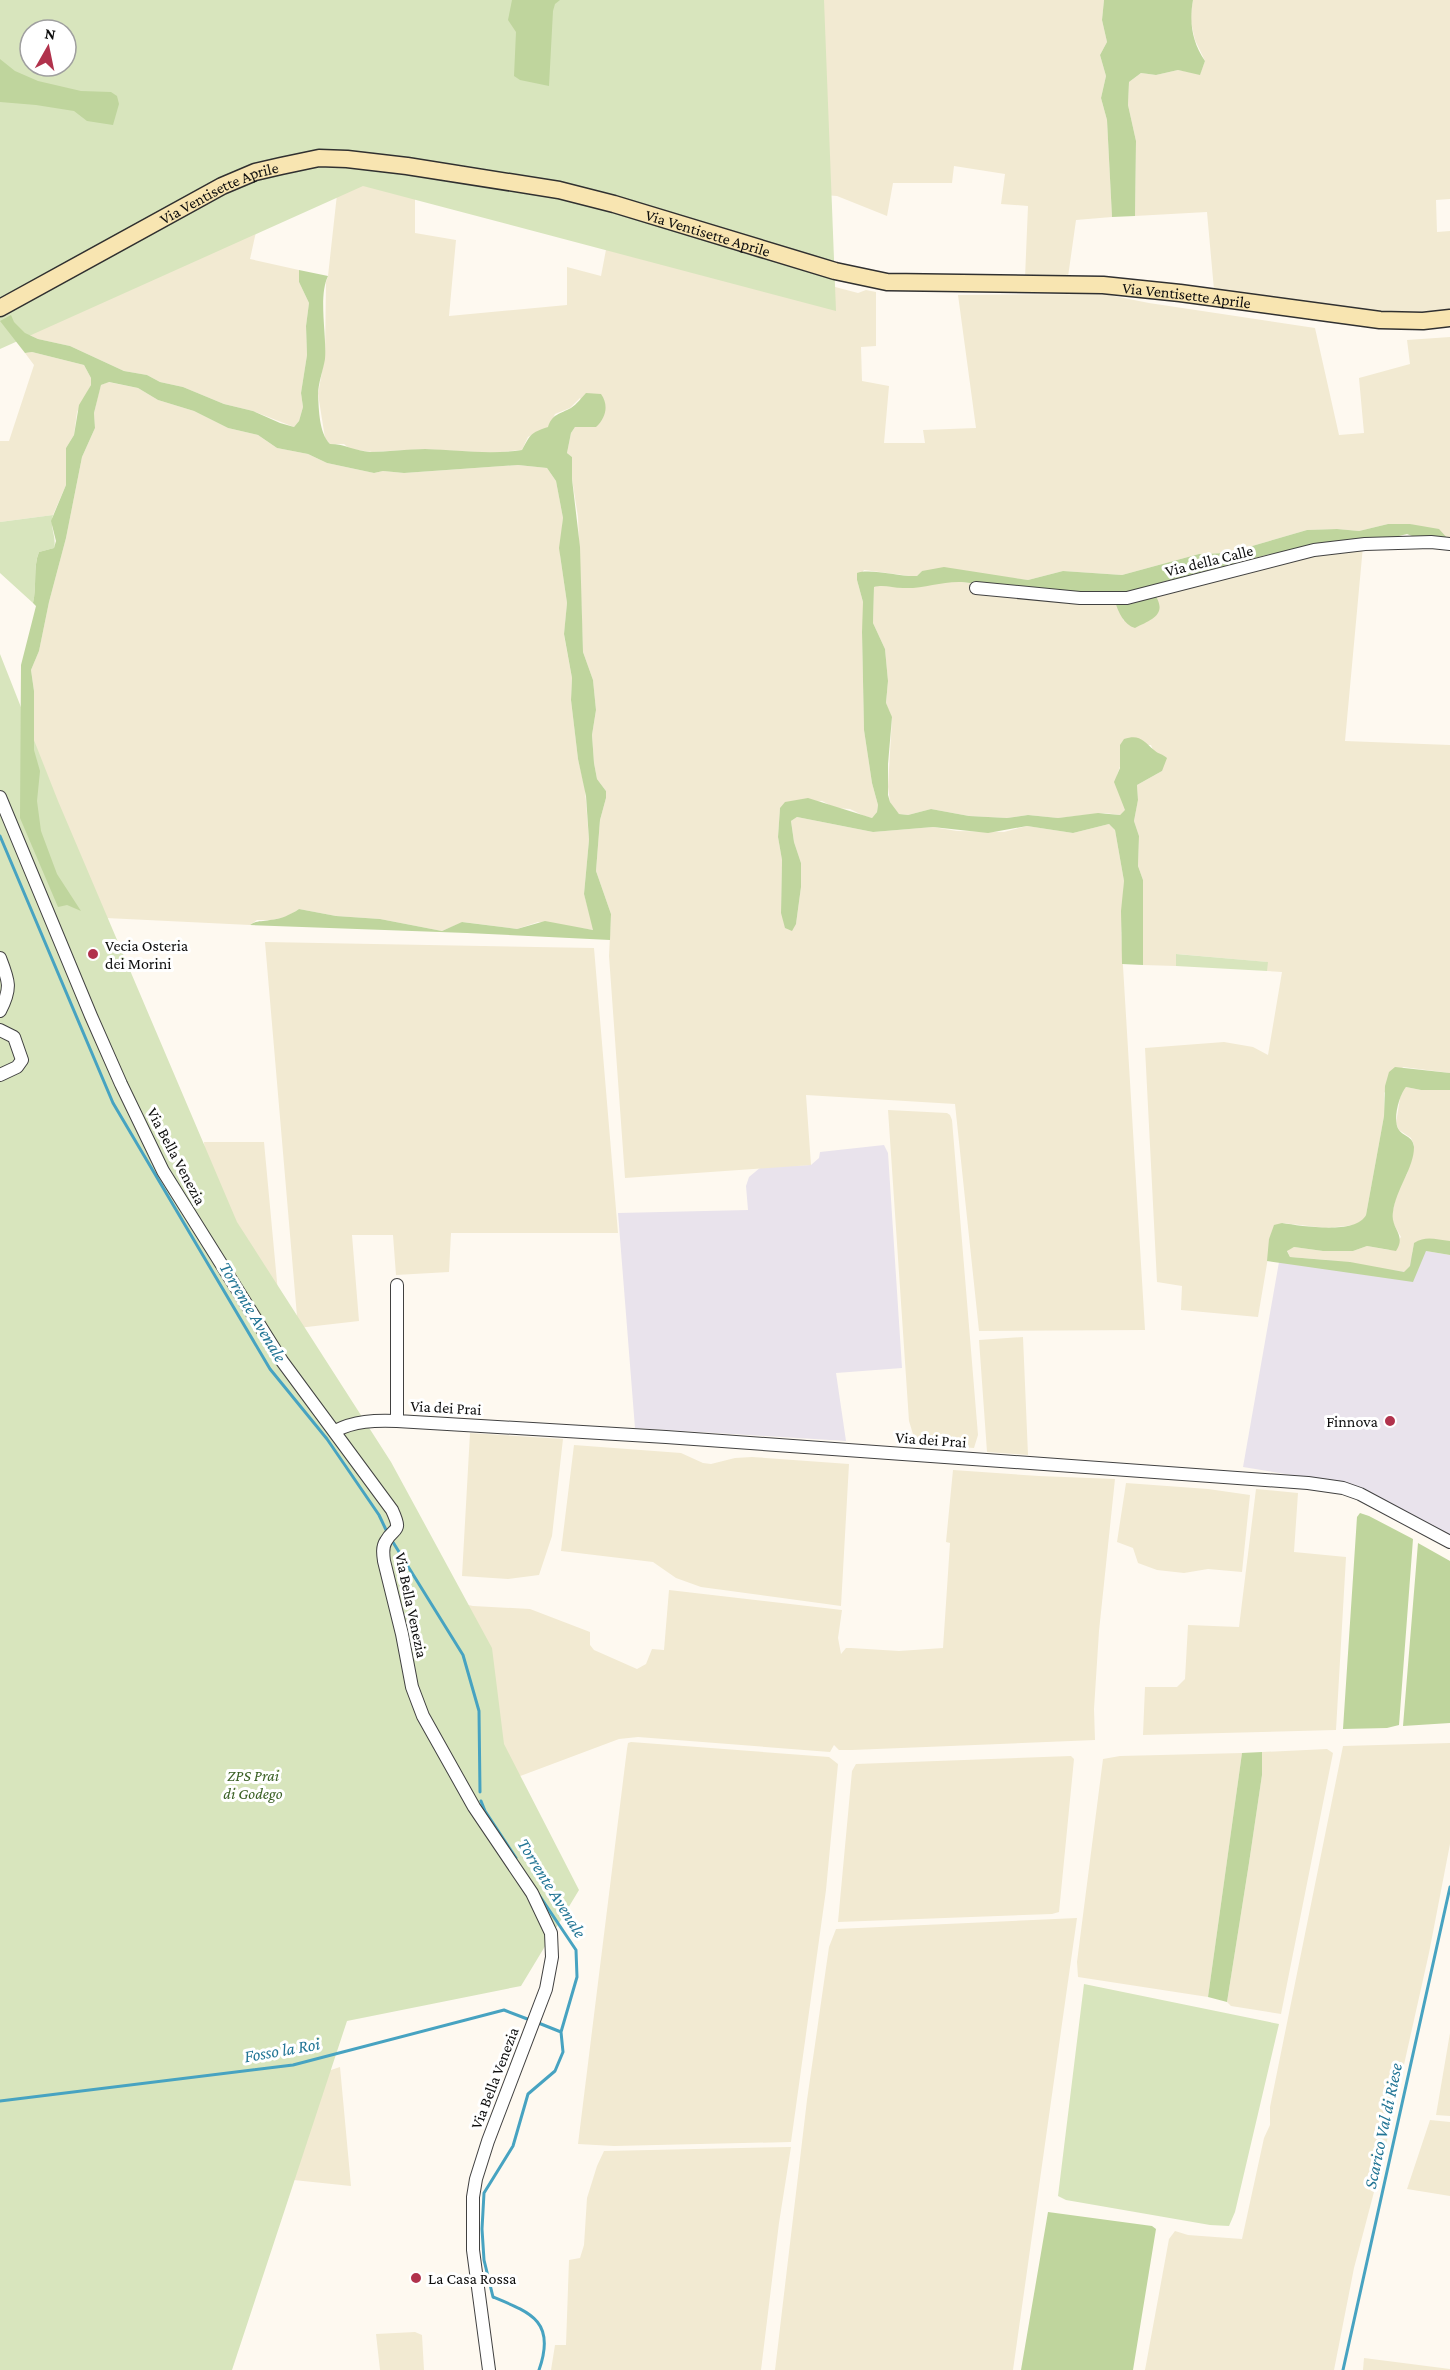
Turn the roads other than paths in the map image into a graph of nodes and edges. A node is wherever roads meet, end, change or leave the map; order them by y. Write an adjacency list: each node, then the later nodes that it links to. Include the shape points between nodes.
1 (0, 308): 2 (main road, Via Ventisette Aprile, via 222,186 255,172 319,158 407,166 559,189 835,271 887,282 1103,285 1380,320)
2 (1450, 318)
3 (1450, 544): 4 (street, Via della Calle, via 1365,544 1314,550 1127,598 1080,598)
4 (976, 588)
5 (0, 797): 12 (street, Via Bella Venezia, via 104,1045 163,1172 282,1361)
6 (0, 958): 7 (street, via 9,988)
7 (0, 1011)
8 (0, 1030): 9 (street, via 14,1037 22,1060 18,1067)
9 (0, 1075)
10 (397, 1285): 11 (street, Via dei Prai)
11 (397, 1421): 12 (street, Via dei Prai, via 351,1424); 13 (street, Via dei Prai, via 1308,1483 1360,1494)
12 (335, 1431): 14 (street, Via Bella Venezia, via 396,1519 383,1551 384,1561 412,1686 423,1716 474,1807 532,1893 551,1933 551,1969 546,1989 480,2163 473,2197 473,2250)
13 (1450, 1542)
14 (489, 2370)

